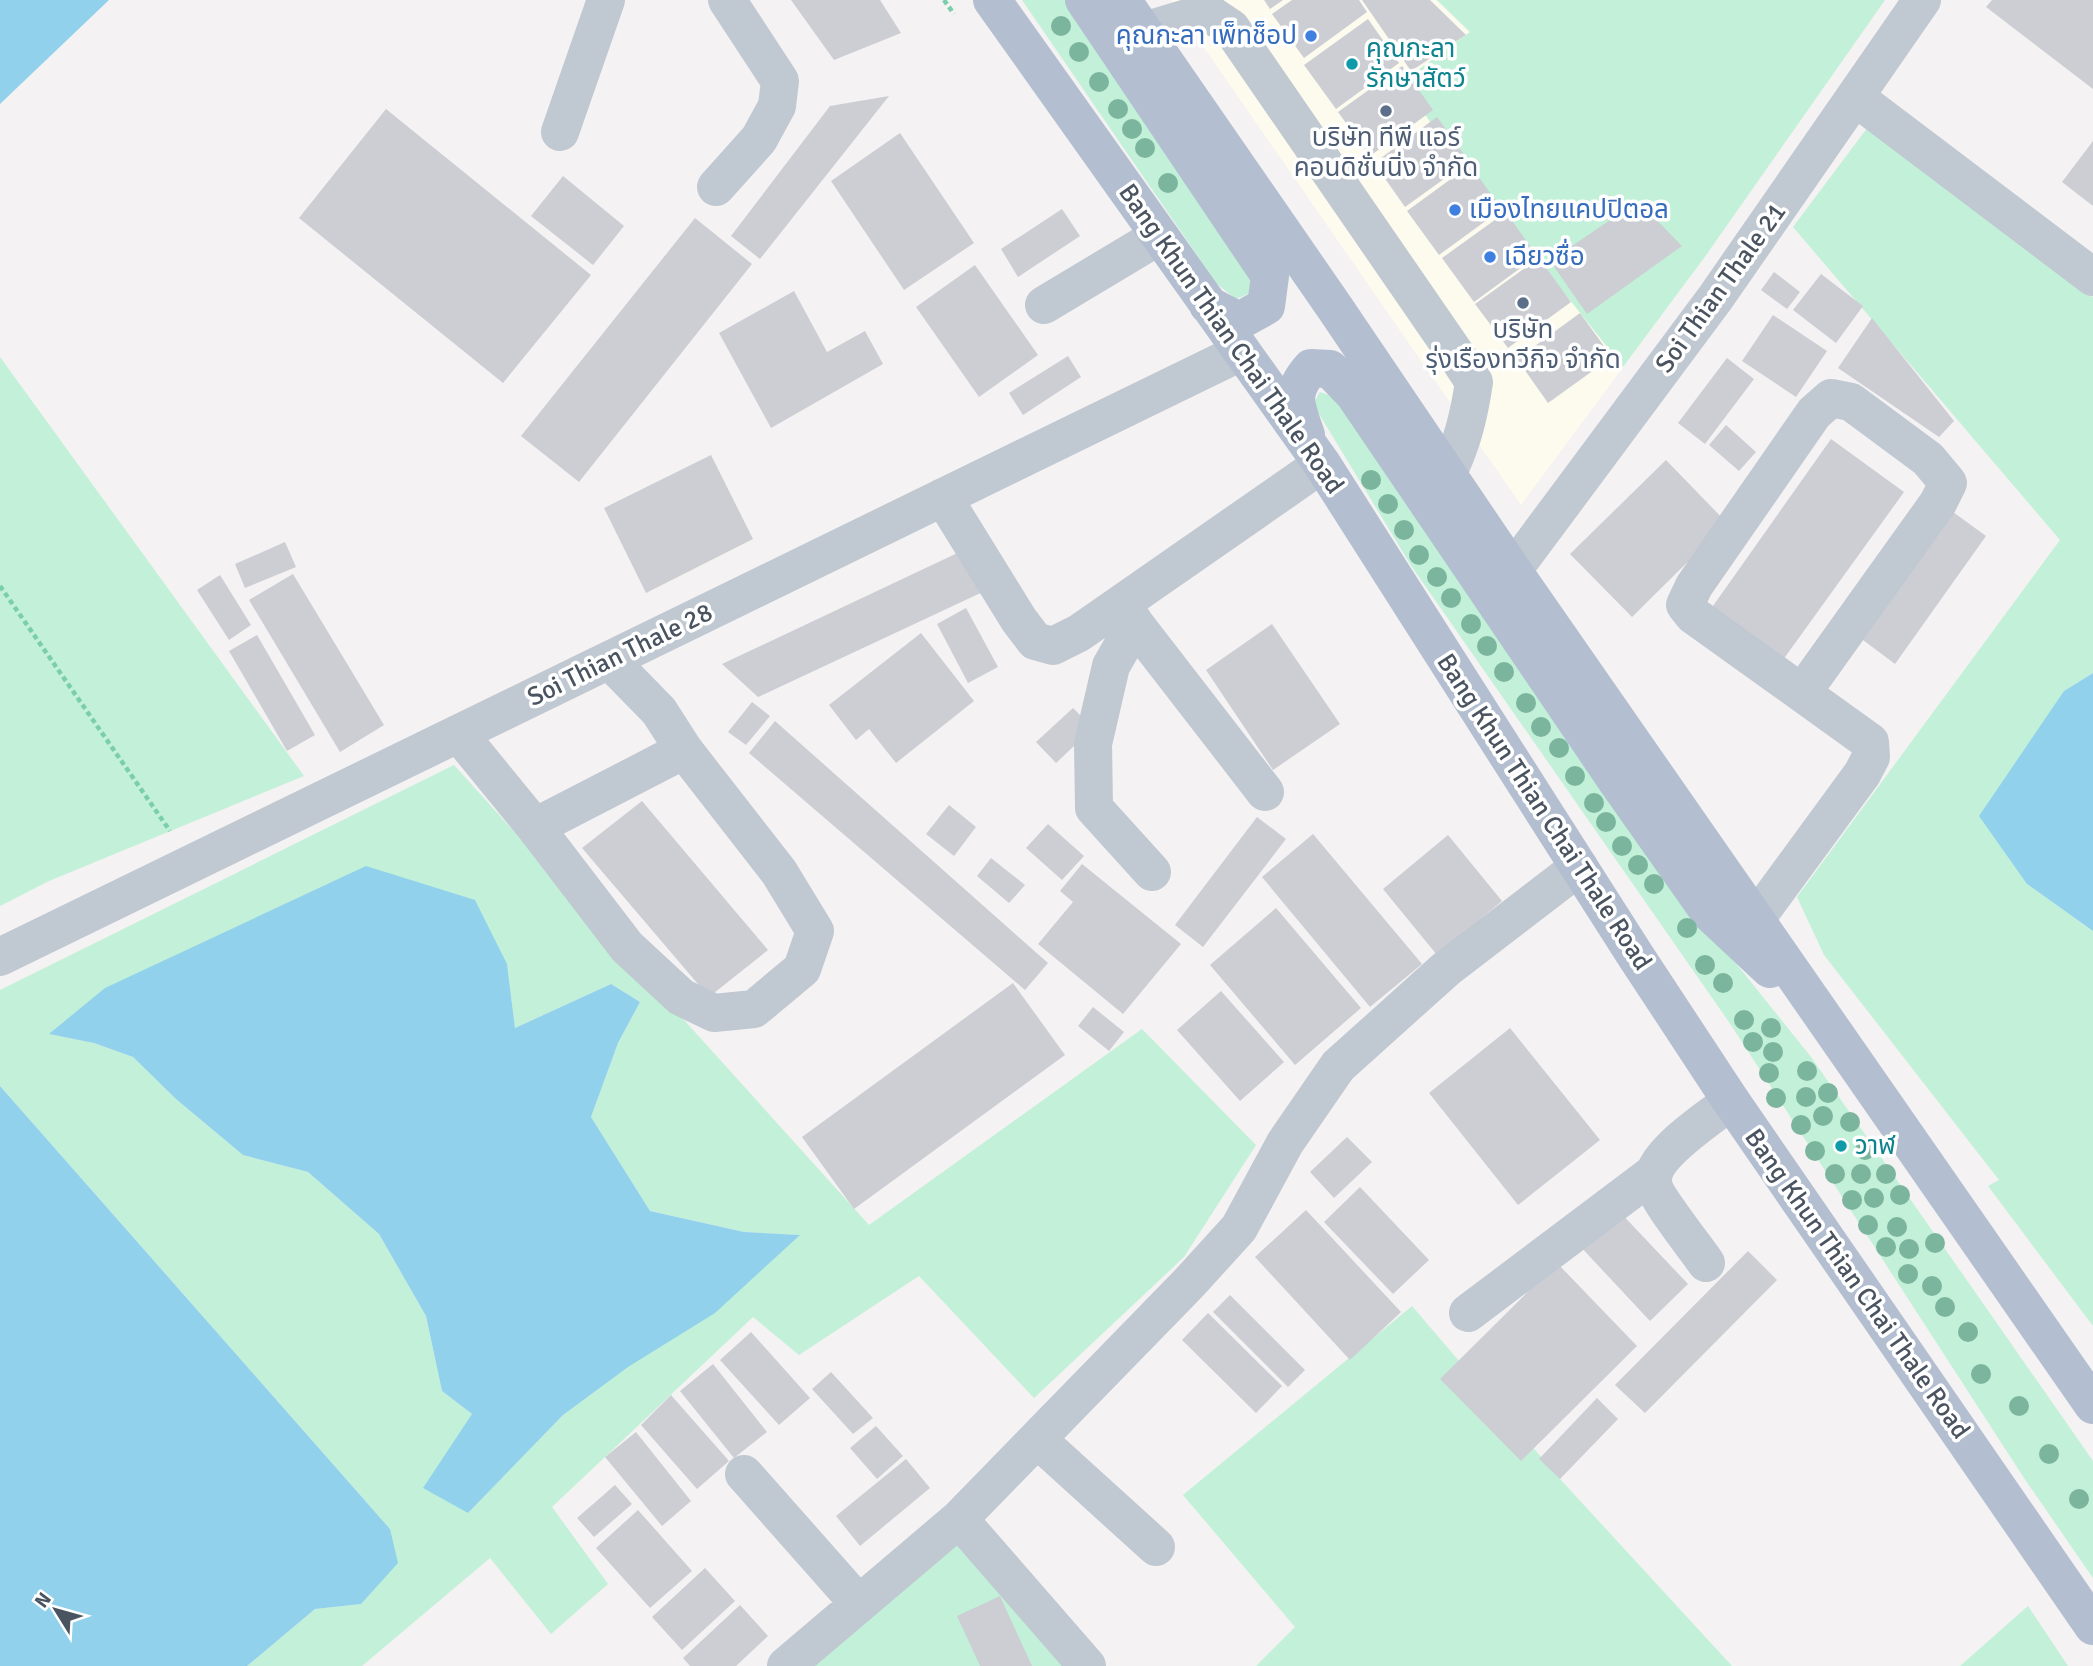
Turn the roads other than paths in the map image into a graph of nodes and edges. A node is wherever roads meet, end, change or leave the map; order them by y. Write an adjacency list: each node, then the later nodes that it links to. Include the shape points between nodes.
1 (606, 0): 9 (street)
2 (727, 0): 10 (street, via 780,81 777,106 759,139)
3 (992, 0): 11 (main road, Bang Khun Thian Chai Thale Road)
4 (1084, 0): 14 (main road, via 1270,276 1266,306 1239,321)
5 (1122, 0): 7 (main road)
6 (1922, 0): 8 (street, Soi Thian Thale 21)
7 (1144, 31): 17 (main road); 17 (street, via 1207,12 1231,28 1457,356 1474,382 1465,433)
8 (1855, 97): 12 (street); 19 (street, Soi Thian Thale 21, via 1716,297)
9 (560, 132)
10 (716, 187)
11 (1158, 236): 13 (street); 14 (main road, Bang Khun Thian Chai Thale Road)
12 (2093, 276)
13 (1044, 304)
14 (1208, 305): 15 (main road, Bang Khun Thian Chai Thale Road)
15 (1241, 352): 16 (main road, Bang Khun Thian Chai Thale Road); 18 (street, Soi Thian Thale 28)
16 (1316, 455): 20 (street); 27 (main road, Bang Khun Thian Chai Thale Road); 31 (main road, via 1295,401 1298,383 1311,368 1330,369 1354,394 1709,912)
17 (1447, 475): 19 (main road)
18 (943, 497): 20 (street, via 1035,641 1053,646); 21 (street, Soi Thian Thale 28)
19 (1513, 570): 29 (main road)
20 (1129, 614): 25 (street); 28 (street, via 1093,744 1094,808)
21 (609, 660): 23 (street, Soi Thian Thale 28); 24 (street, via 659,711)
22 (1802, 693): 22 (street, via 1685,605 1814,413 1831,398 1851,402 1928,459 1948,483); 29 (street, via 1867,738 1871,757)
23 (459, 733): 26 (street); 30 (street, Soi Thian Thale 28)
24 (684, 750): 26 (street); 26 (street, via 779,872 815,931 802,969 754,1009 715,1013 681,998 627,947)
25 (1265, 792)
26 (535, 827)
27 (1579, 866): 32 (main road, Bang Khun Thian Chai Thale Road); 37 (street, via 1446,969 1338,1066 1284,1143 1239,1228)
28 (1152, 872)
29 (1755, 920): 31 (main road)
30 (0, 957)
31 (1826, 1023): 36 (main road)
32 (1731, 1101): 33 (street, via 1678,1143); 42 (main road, Bang Khun Thian Chai Thale Road)
33 (1654, 1173): 34 (street, via 1654,1189); 35 (street)
34 (1706, 1263)
35 (1468, 1313)
36 (2093, 1405)
37 (1037, 1439): 39 (street); 40 (street)
38 (744, 1475): 41 (street)
39 (959, 1519): 41 (street); 44 (street)
40 (1156, 1547)
41 (859, 1604): 43 (street)
42 (2093, 1626)
43 (786, 1666)
44 (1087, 1666)

